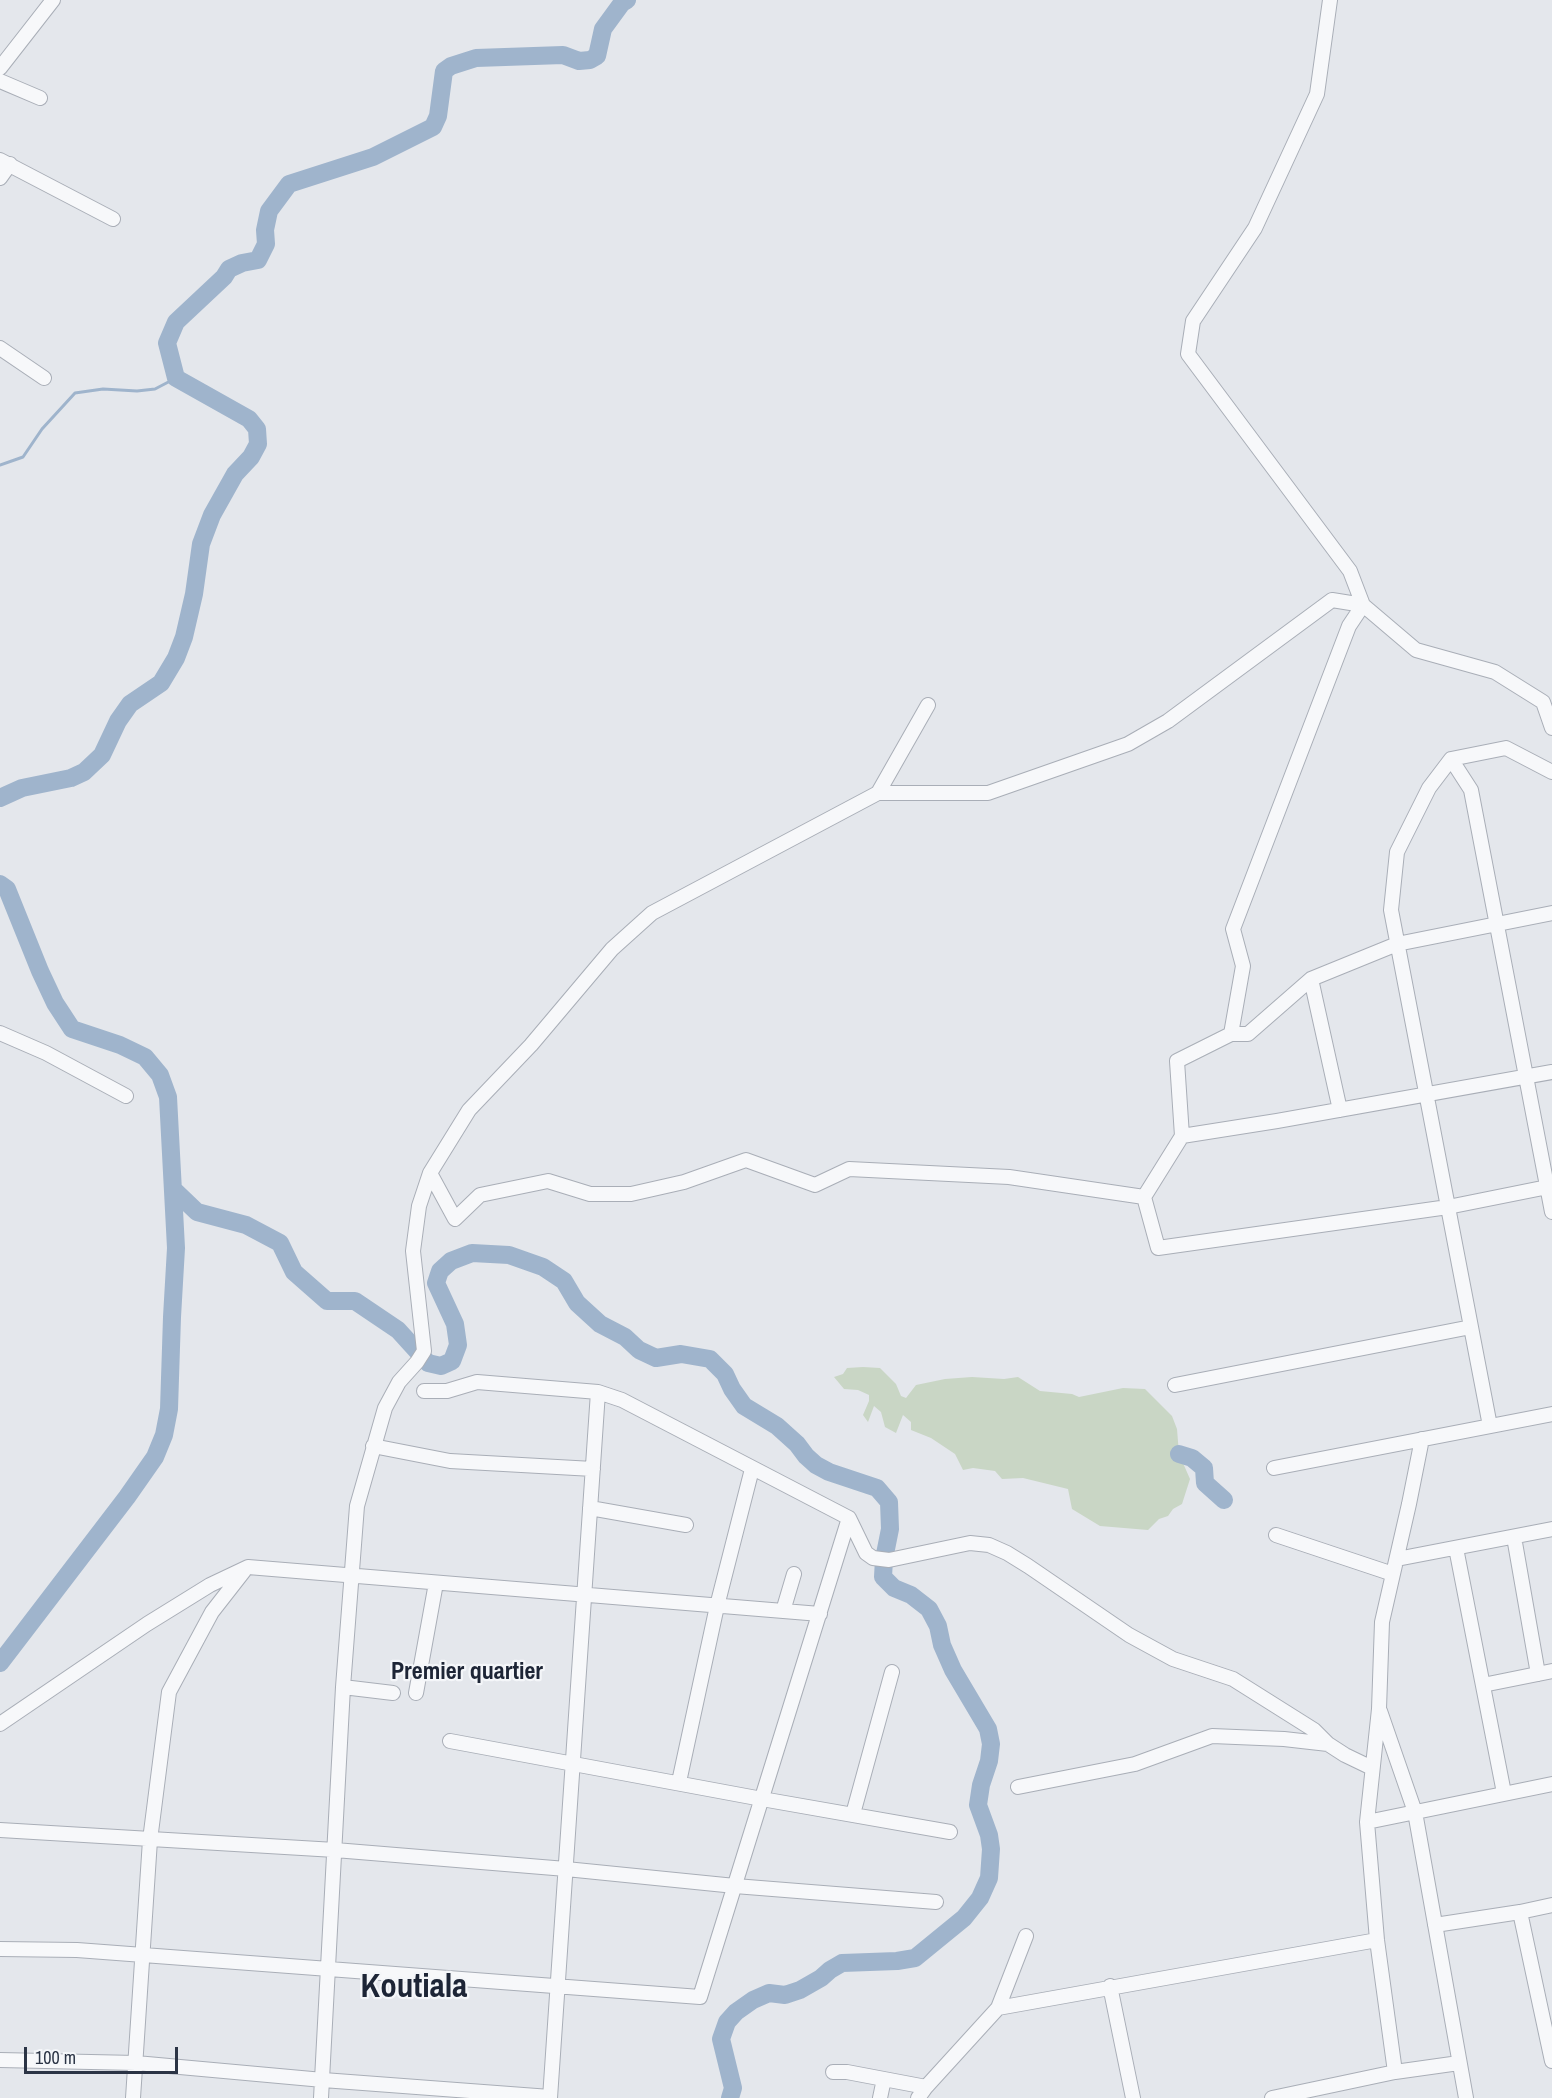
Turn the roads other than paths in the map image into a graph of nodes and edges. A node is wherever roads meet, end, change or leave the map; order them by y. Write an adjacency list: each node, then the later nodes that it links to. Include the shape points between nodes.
1 (53, 0): 3 (street)
2 (1329, 0): 11 (street, via 1317,94 1255,228 1193,321 1188,354 1350,571)
3 (0, 68)
4 (0, 81): 5 (street)
5 (40, 98)
6 (5, 162): 7 (street); 8 (street)
7 (0, 178)
8 (113, 219)
9 (0, 348): 10 (street)
10 (44, 378)
11 (1363, 604): 13 (street, via 1416,650 1495,672 1543,702); 16 (street, via 1332,600 1168,721 1128,744 988,793); 22 (street, via 1348,626 1233,929 1243,966)
12 (928, 705): 16 (street)
13 (1552, 728)
14 (1451, 759): 15 (street, via 1506,748); 18 (street, via 1471,790); 19 (street, via 1429,788 1397,852 1391,910)
15 (1552, 772)
16 (878, 793): 29 (street, via 652,913 612,949 531,1045 469,1110)
17 (1552, 913): 18 (street)
18 (1497, 924): 19 (street); 24 (street)
19 (1398, 944): 20 (street); 25 (street)
20 (1311, 979): 22 (street, via 1248,1034); 27 (street)
21 (0, 1033): 26 (street)
22 (1231, 1034): 28 (street, via 1177,1061)
23 (1552, 1072): 24 (street)
24 (1526, 1077): 25 (street); 30 (street)
25 (1426, 1093): 27 (street); 32 (street)
26 (126, 1096)
27 (1340, 1110): 28 (street)
28 (1182, 1136): 31 (street)
29 (430, 1173): 31 (street, via 455,1219 480,1195 548,1181 590,1194 632,1194 684,1182 746,1160 815,1185 849,1169 1009,1177); 41 (street, via 419,1206 413,1251 420,1356 385,1408)
30 (1550, 1186): 32 (street); 33 (street)
31 (1144, 1197): 32 (street, via 1158,1248)
32 (1448, 1207): 34 (street)
33 (1552, 1212)
34 (1471, 1327): 35 (street); 39 (street)
35 (1175, 1385)
36 (424, 1391): 37 (street, via 447,1391 477,1382)
37 (598, 1392): 43 (street); 44 (street, via 622,1400)
38 (1552, 1414): 39 (street)
39 (1490, 1426): 40 (street)
40 (1422, 1439): 42 (street); 52 (street)
41 (373, 1446): 43 (street, via 450,1461); 56 (street, via 357,1506)
42 (1274, 1468)
43 (593, 1469): 45 (street)
44 (752, 1469): 46 (street); 59 (street)
45 (590, 1508): 47 (street); 58 (street)
46 (849, 1518): 61 (street); 71 (street, via 866,1553 873,1558 889,1560 970,1543 989,1545 1007,1553 1129,1635 1173,1659 1233,1679 1314,1730)
47 (686, 1525)
48 (1552, 1529): 50 (street)
49 (1276, 1535): 55 (street)
50 (1514, 1537): 51 (street); 63 (street)
51 (1456, 1548): 52 (street); 64 (street)
52 (1397, 1559): 55 (street)
53 (248, 1567): 56 (street); 69 (street, via 210,1585 147,1624); 84 (street, via 212,1612 169,1692)
54 (794, 1574): 60 (street)
55 (1393, 1574): 68 (street, via 1382,1622)
56 (351, 1576): 57 (street); 65 (street)
57 (436, 1583): 58 (street); 67 (street)
58 (584, 1595): 59 (street); 72 (street)
59 (717, 1606): 60 (street); 74 (street)
60 (783, 1611): 61 (street)
61 (819, 1614): 78 (street)
62 (891, 1672): 80 (street)
63 (1545, 1673): 64 (street)
64 (1483, 1684): 77 (street)
65 (343, 1687): 66 (street); 85 (street)
66 (393, 1693)
67 (416, 1693)
68 (1379, 1709): 73 (street); 79 (street)
69 (0, 1724)
70 (450, 1741): 72 (street)
71 (1328, 1744): 73 (street); 76 (street, via 1212,1736 1136,1764)
72 (573, 1763): 74 (street); 86 (street)
73 (1372, 1767): 81 (street)
74 (679, 1782): 78 (street)
75 (1552, 1784): 77 (street)
76 (1018, 1787)
77 (1504, 1793): 79 (street)
78 (762, 1799): 80 (street); 87 (street)
79 (1415, 1812): 81 (street); 91 (street)
80 (854, 1814): 83 (street)
81 (1367, 1821): 93 (street)
82 (0, 1830): 84 (street)
83 (950, 1832)
84 (150, 1840): 85 (street); 95 (street)
85 (336, 1850): 86 (street); 96 (street)
86 (566, 1869): 87 (street); 98 (street)
87 (735, 1886): 88 (street); 98 (street, via 700,1997)
88 (936, 1902)
89 (1552, 1905): 90 (street)
90 (1520, 1912): 91 (street); 100 (street)
91 (1435, 1925): 102 (street)
92 (1026, 1936): 99 (street)
93 (1377, 1940): 97 (street); 105 (street)
94 (0, 1949): 95 (street)
95 (144, 1956): 96 (street); 103 (street)
96 (327, 1970): 98 (street); 107 (street)
97 (1110, 1986): 99 (street); 113 (street)
98 (558, 1987): 109 (street)
99 (998, 2008): 108 (street)
100 (1551, 2053)
101 (0, 2060): 103 (street)
102 (1459, 2062): 105 (street); 115 (street)
103 (136, 2063): 107 (street); 110 (street)
104 (833, 2072): 106 (street)
105 (1395, 2072): 114 (street)
106 (884, 2079): 108 (street); 112 (street)
107 (323, 2080): 109 (street); 111 (street)
108 (922, 2092)
109 (550, 2097)
110 (133, 2098)
111 (321, 2098)
112 (880, 2098)
113 (1133, 2098)
114 (1272, 2098)
115 (1466, 2098)

